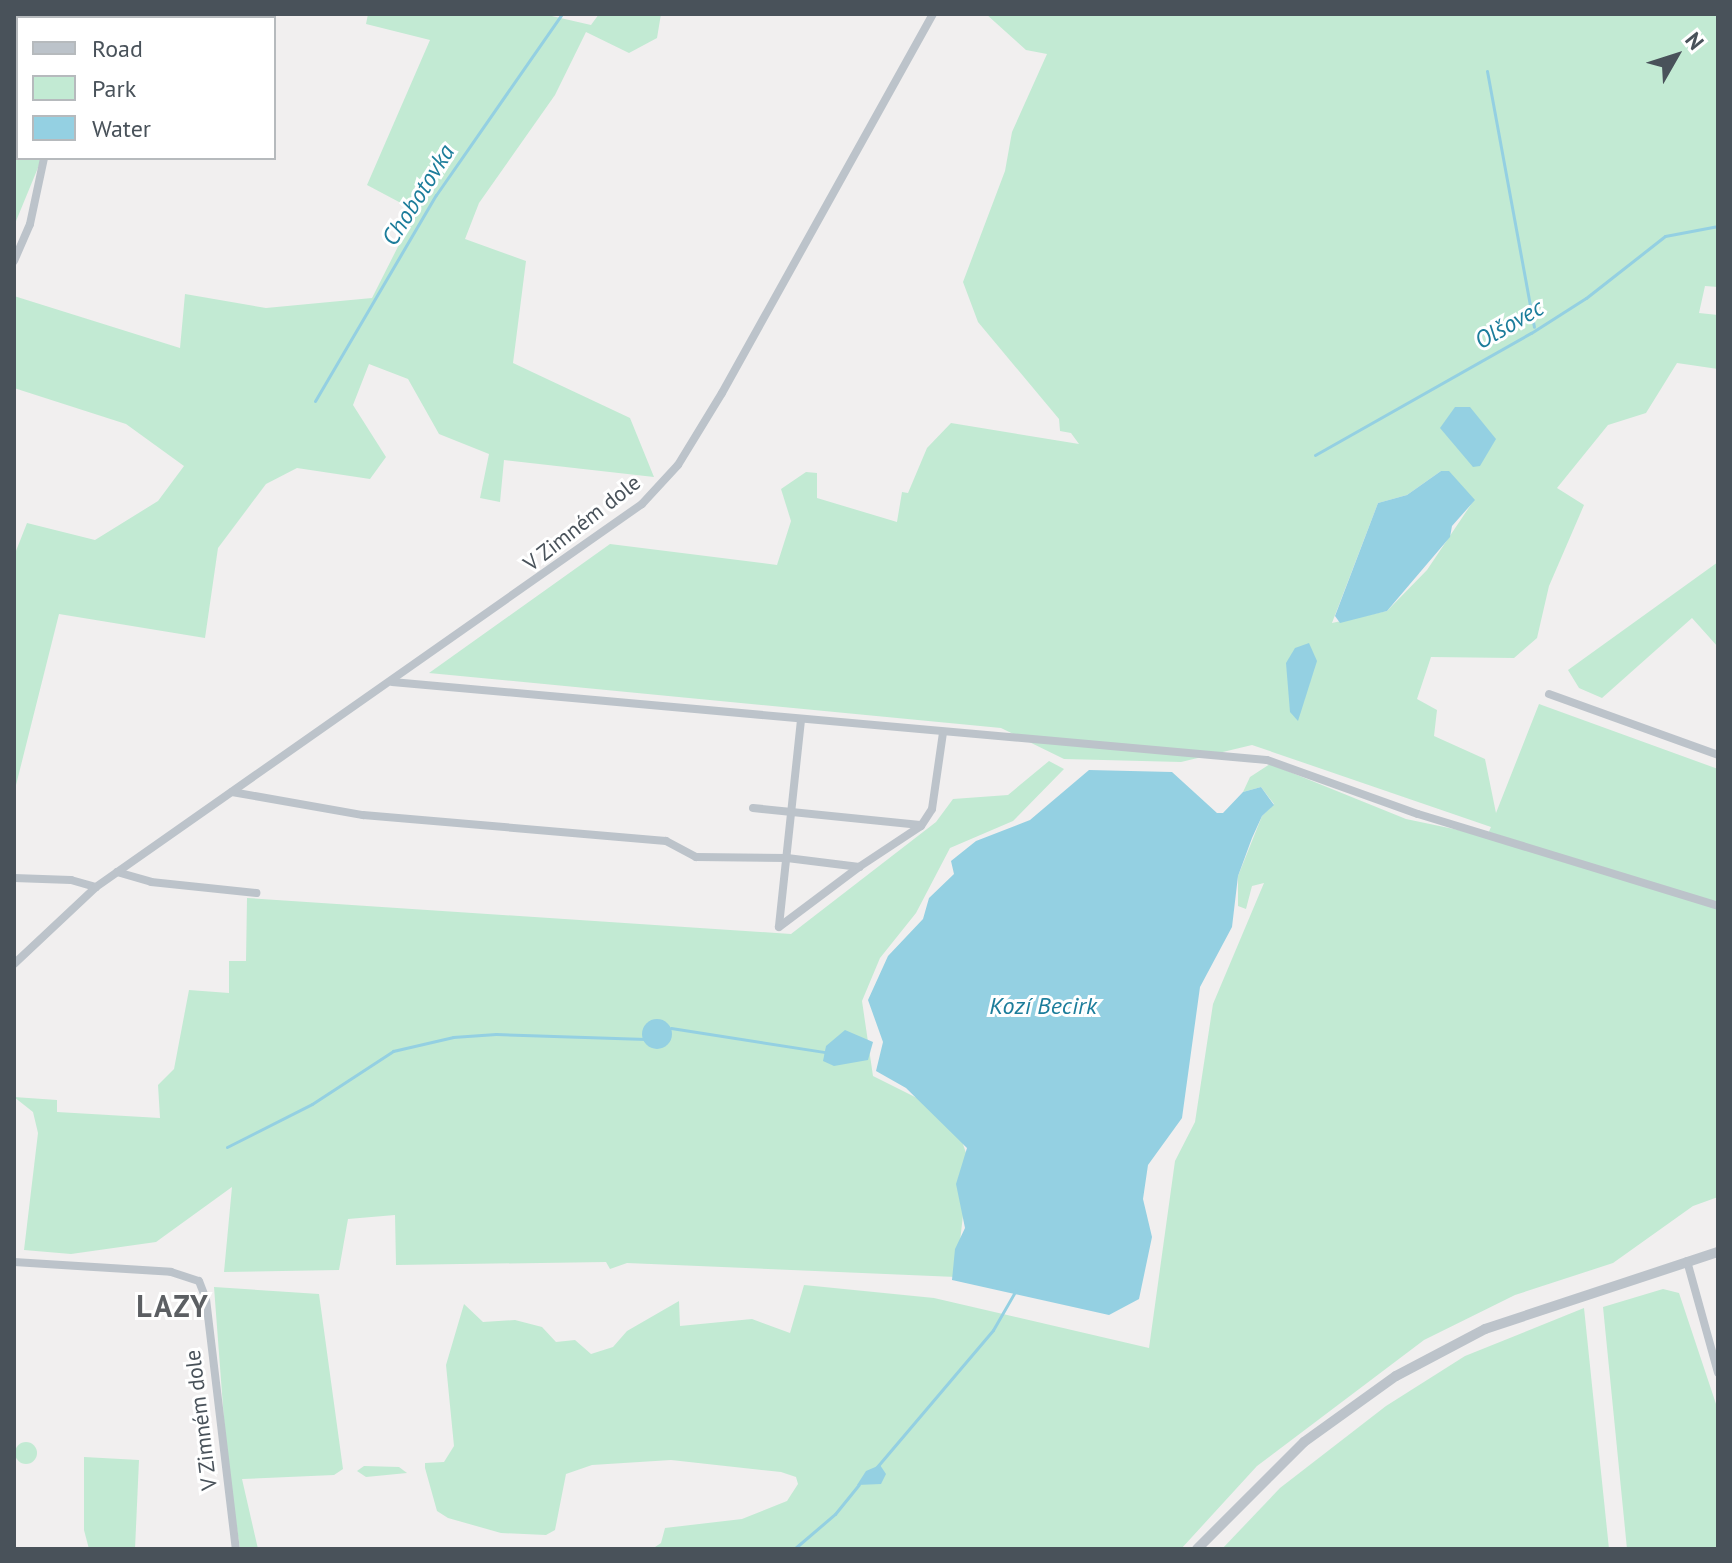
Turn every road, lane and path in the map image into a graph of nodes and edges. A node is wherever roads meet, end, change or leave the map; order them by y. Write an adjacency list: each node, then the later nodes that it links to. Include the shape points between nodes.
1 (933, 14): 4 (street, V Zimném dole, via 678,465 642,504 593,542)
2 (44, 160): 3 (street, via 30,224)
3 (14, 261)
4 (392, 682): 6 (street); 9 (street, V Zimném dole)
5 (1549, 694): 8 (street)
6 (801, 720): 7 (street); 11 (street)
7 (943, 733): 12 (street, via 932,809); 19 (street, via 1267,760 1418,814)
8 (1718, 755)
9 (231, 792): 13 (street, via 363,815 666,841 696,857); 15 (street, V Zimném dole)
10 (753, 808): 11 (street)
11 (792, 812): 12 (street); 13 (street)
12 (921, 826): 14 (street)
13 (787, 858): 14 (street); 14 (street, via 779,927)
14 (859, 867)
15 (117, 872): 17 (street, V Zimném dole); 18 (street, via 151,882)
16 (14, 878): 17 (street, via 71,880)
17 (96, 887): 20 (street, V Zimném dole)
18 (256, 893)
19 (1718, 906)
20 (14, 964)
21 (1718, 1252): 22 (street)
22 (1687, 1261): 24 (street); 26 (street, via 1485,1329 1396,1376 1304,1442)
23 (14, 1262): 25 (street, V Zimném dole, via 171,1272 199,1281 206,1299)
24 (1718, 1373)
25 (236, 1549)
26 (1197, 1549)

